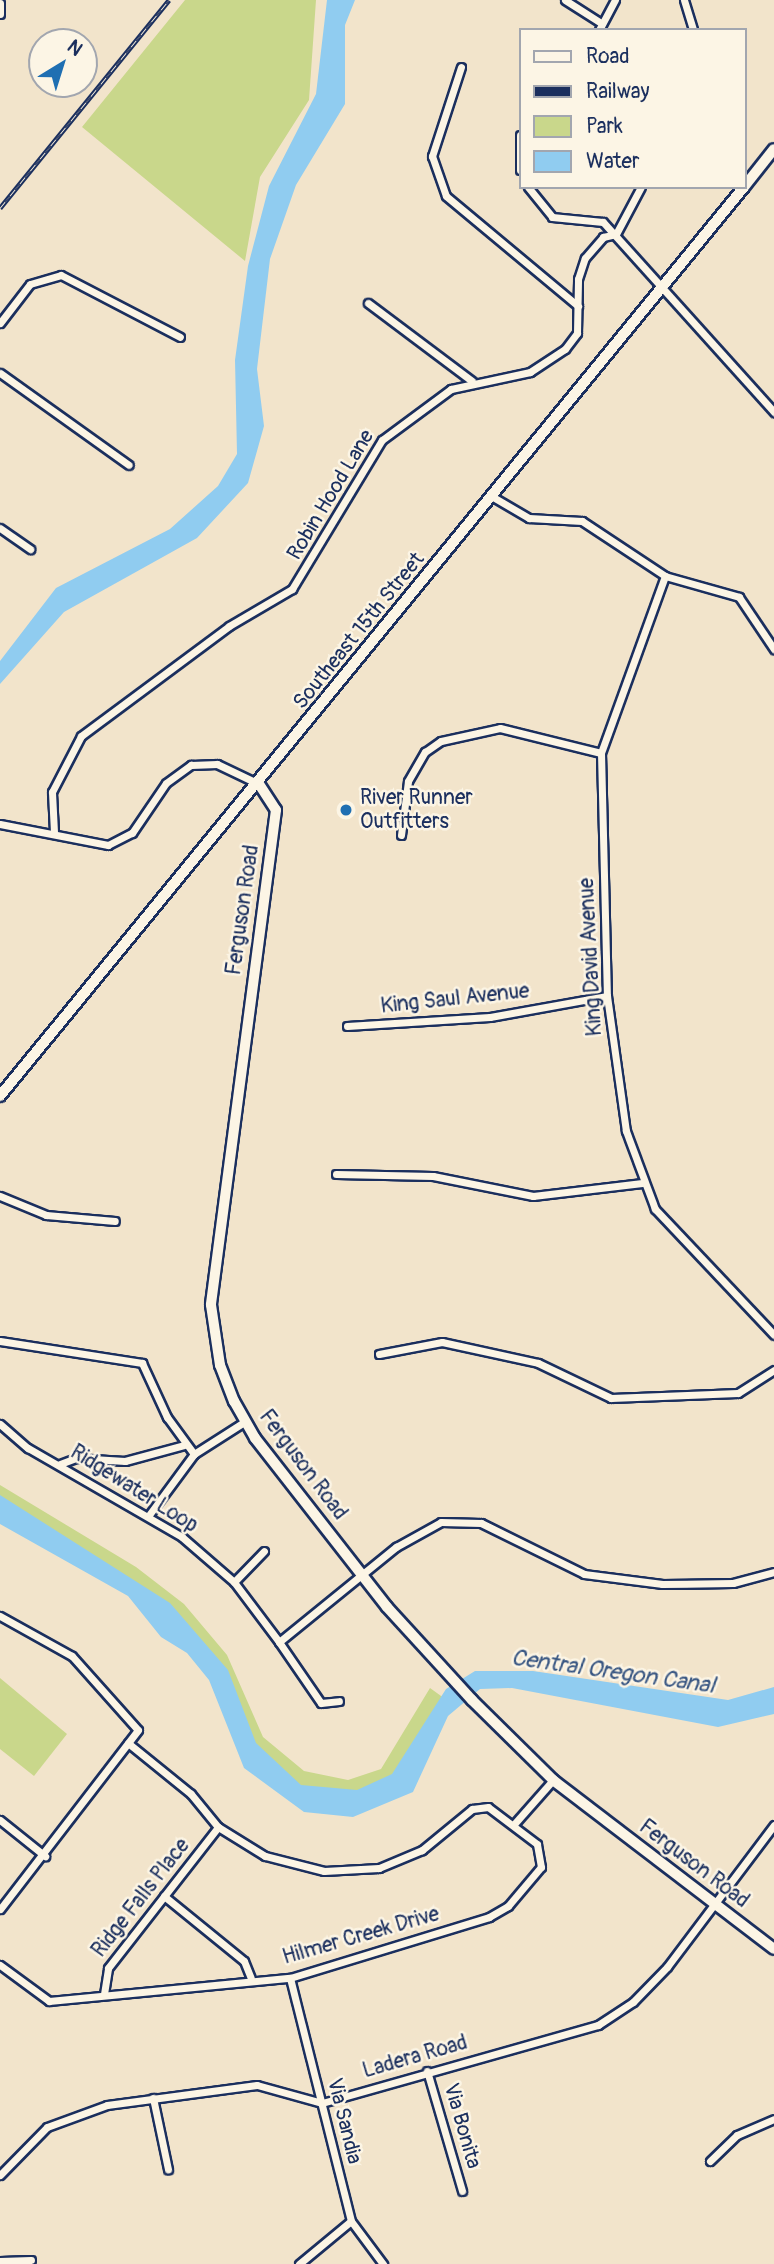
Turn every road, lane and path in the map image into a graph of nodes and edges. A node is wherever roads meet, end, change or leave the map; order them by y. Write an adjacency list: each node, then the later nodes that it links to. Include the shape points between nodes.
1 (565, 0): 4 (street)
2 (615, 0): 4 (street)
3 (684, 0): 5 (street)
4 (600, 26)
5 (691, 28)
6 (461, 67): 17 (street, via 432,156 446,196)
7 (518, 144): 9 (street)
8 (774, 149): 10 (street, Southeast 15th Street)
9 (518, 165)
10 (746, 184)
11 (529, 189): 14 (street, via 543,212 588,216)
12 (640, 189): 14 (street)
13 (742, 189): 15 (street, Southeast 15th Street)
14 (616, 234): 15 (street); 17 (street, Robin Hood Lane, via 603,237 585,258)
15 (663, 290): 22 (street); 24 (street, Southeast 15th Street)
16 (368, 303): 21 (street)
17 (578, 306): 21 (street, Robin Hood Lane, via 577,333 552,360 499,380)
18 (0, 323): 19 (street, via 30,284 61,275)
19 (180, 337)
20 (0, 373): 23 (street)
21 (472, 381): 32 (street, Robin Hood Lane, via 382,440 292,589 229,626 81,736 52,792)
22 (774, 412)
23 (130, 465)
24 (493, 497): 27 (street, via 529,519 597,527); 30 (street, Southeast 15th Street)
25 (0, 528): 26 (street)
26 (30, 549)
27 (665, 576): 28 (street, via 739,597); 29 (street, King David Avenue)
28 (774, 649)
29 (601, 753): 33 (street, via 500,728 441,741 425,752 408,781); 34 (street, King David Avenue)
30 (259, 784): 32 (street, via 217,764 191,765 166,783 123,841 108,845); 36 (street, Southeast 15th Street); 45 (street, Ferguson Road, via 276,810 211,1305 220,1365)
31 (0, 824): 32 (street)
32 (54, 832)
33 (401, 835)
34 (607, 996): 35 (street, King Saul Avenue, via 490,1017); 38 (street, King David Avenue, via 626,1131)
35 (347, 1026)
36 (0, 1096)
37 (336, 1174): 38 (street, via 433,1176 533,1196)
38 (642, 1184): 41 (street, King David Avenue, via 679,1240)
39 (0, 1196): 40 (street, via 46,1215)
40 (115, 1221)
41 (774, 1335)
42 (0, 1341): 47 (street, via 142,1363)
43 (379, 1354): 44 (street, via 442,1342 538,1363 611,1398 738,1393)
44 (774, 1370)
45 (244, 1422): 48 (street); 53 (street, Ferguson Road)
46 (0, 1424): 49 (street, Ridgewater Loop)
47 (184, 1445): 48 (street); 49 (street, via 125,1461 76,1458)
48 (194, 1454): 50 (street)
49 (60, 1464): 50 (street, Ridgewater Loop)
50 (149, 1515): 54 (street, Ridgewater Loop)
51 (264, 1551): 54 (street)
52 (774, 1572): 53 (street, via 733,1583 662,1584 584,1574 481,1523 441,1522 396,1547)
53 (364, 1577): 56 (street); 59 (street, Ferguson Road, via 452,1680)
54 (234, 1581): 56 (street, Ridgewater Loop)
55 (0, 1616): 58 (street, via 72,1656 135,1723 138,1730)
56 (279, 1642): 57 (street, Ridgewater Loop, via 321,1703)
57 (339, 1701)
58 (128, 1743): 63 (street, via 191,1794); 64 (street)
59 (554, 1780): 61 (street); 66 (street, Ferguson Road)
60 (0, 1820): 64 (street)
61 (515, 1823): 63 (street, via 480,1807 422,1850 379,1868 351,1871 265,1856); 71 (street, Hilmer Creek Drive, via 542,1859 536,1877 508,1906)
62 (774, 1825): 66 (street, Ladera Road)
63 (218, 1827): 65 (street, Ridge Falls Place)
64 (46, 1856): 67 (street)
65 (164, 1896): 70 (street, via 244,1961); 72 (street, Ridge Falls Place, via 108,1968)
66 (715, 1903): 68 (street, Ferguson Road); 73 (street, Ladera Road, via 634,2002 598,2025)
67 (0, 1909)
68 (774, 1950)
69 (0, 1965): 72 (street, Hilmer Creek Drive, via 49,2001)
70 (251, 1978): 71 (street, Hilmer Creek Drive); 72 (street, Hilmer Creek Drive)
71 (290, 1978): 75 (street, Via Sandia)
72 (104, 1994)
73 (427, 2071): 75 (street, Ladera Road); 80 (street, Via Bonita)
74 (153, 2098): 75 (street, via 257,2085); 78 (street); 79 (street, via 107,2105 47,2127)
75 (322, 2103): 81 (street, Via Sandia)
76 (774, 2119): 77 (street, via 737,2135)
77 (710, 2161)
78 (168, 2169)
79 (0, 2175)
80 (463, 2191)
81 (351, 2221): 84 (street); 85 (street, Via Sandia)
82 (31, 2260): 83 (street)
83 (0, 2262)
84 (299, 2264)
85 (383, 2264)

